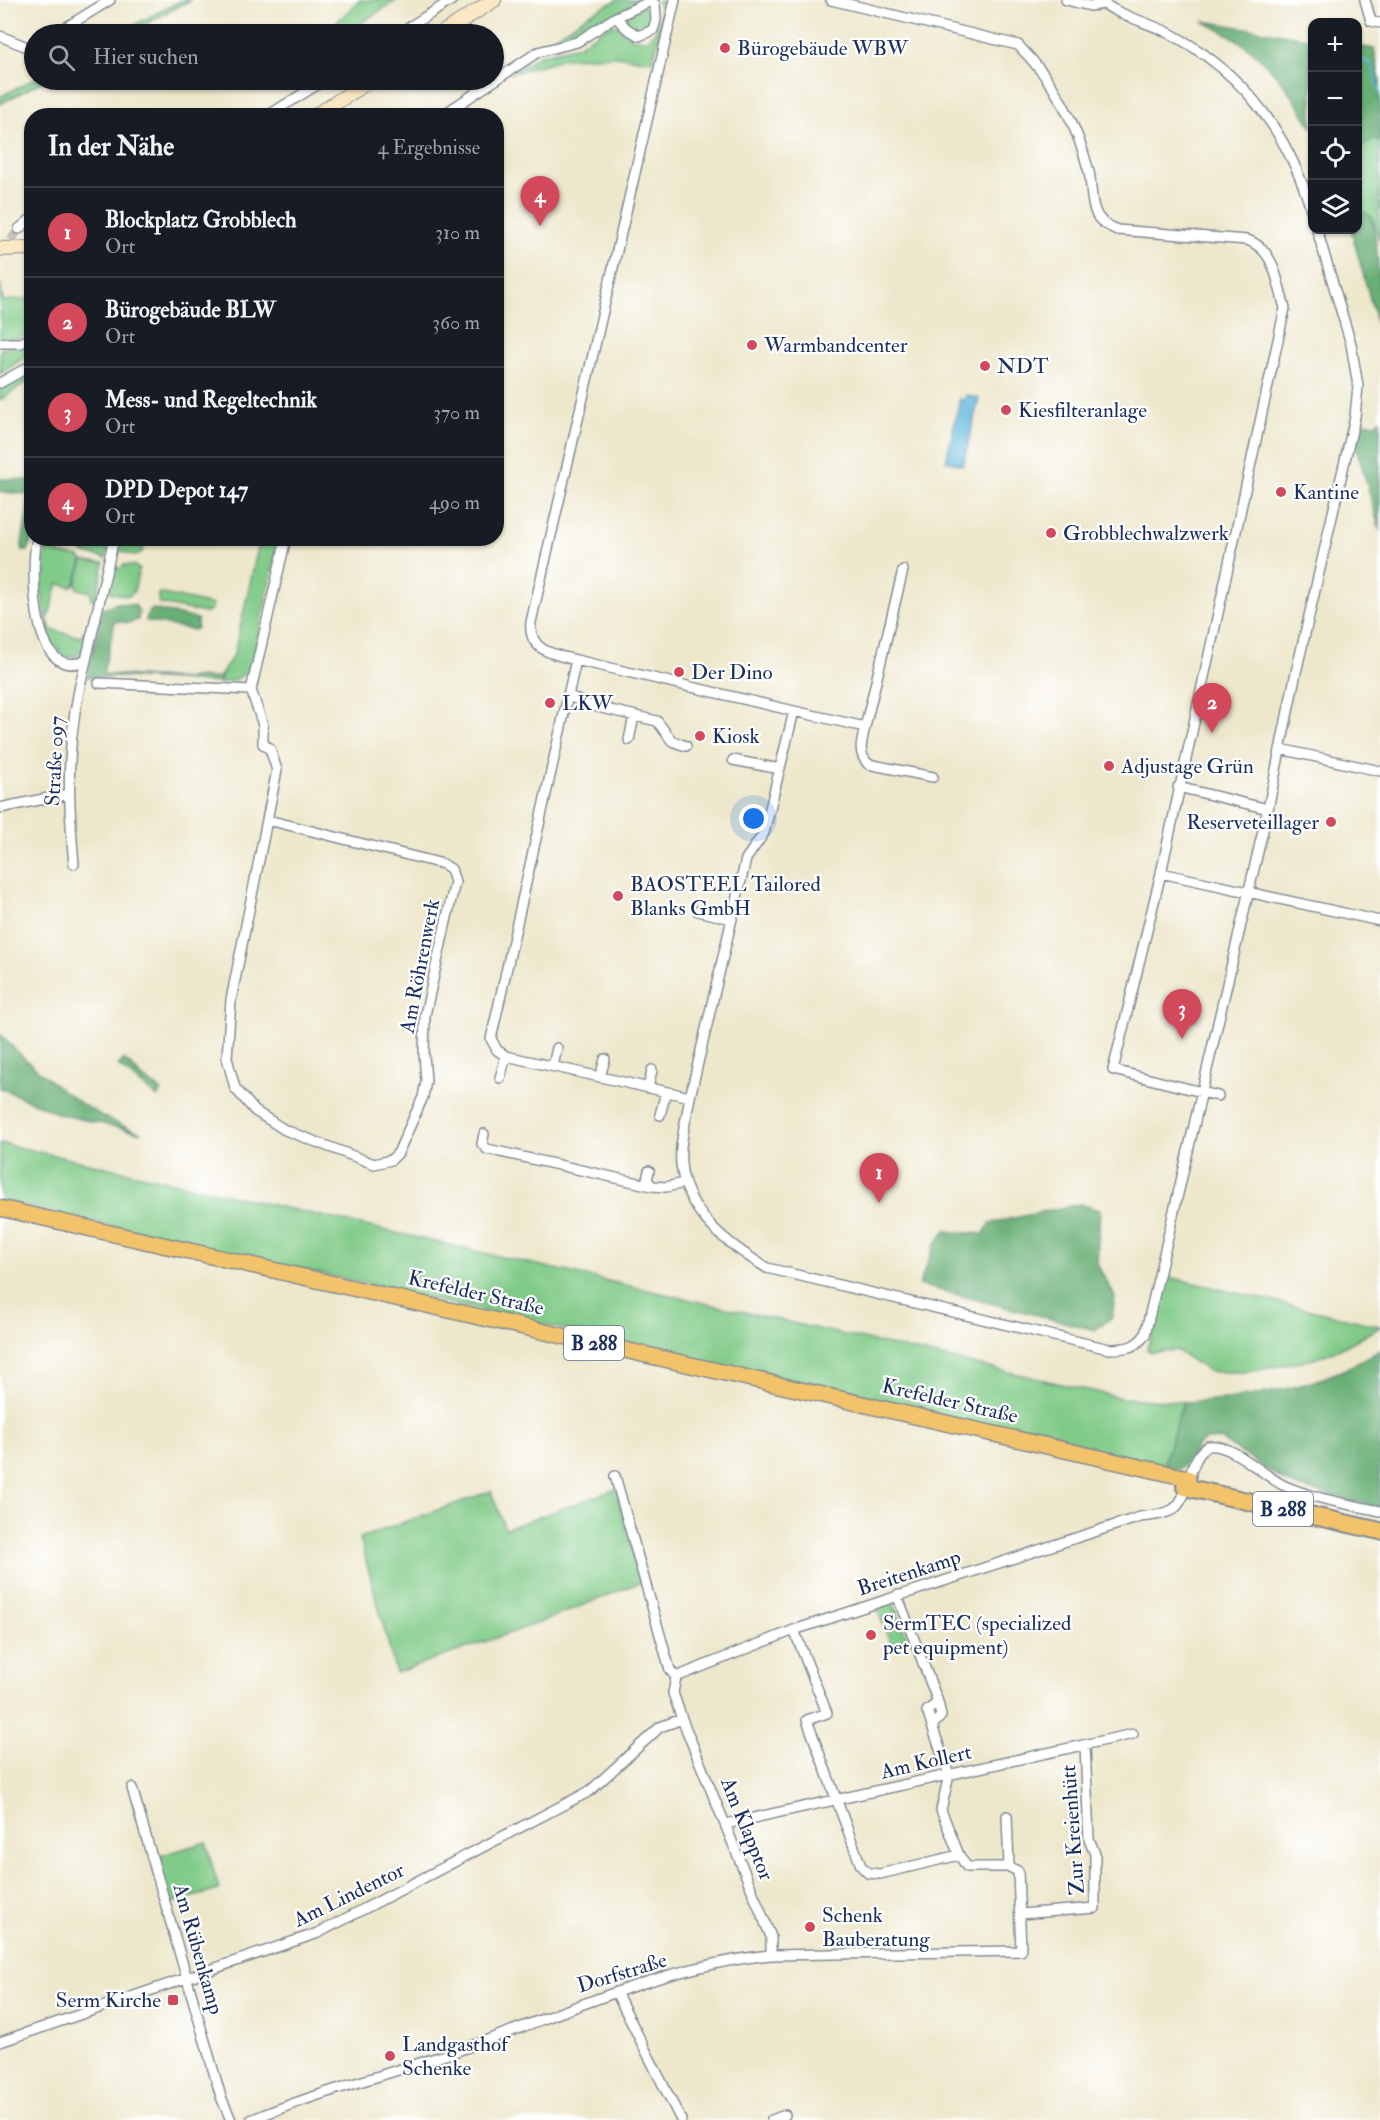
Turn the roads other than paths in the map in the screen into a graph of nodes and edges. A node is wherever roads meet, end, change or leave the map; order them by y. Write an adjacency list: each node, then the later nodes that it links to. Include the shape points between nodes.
1 (110, 0): 11 (street)
2 (453, 0): 12 (street)
3 (494, 0): 13 (main road)
4 (675, 0): 38 (street, via 531,622 534,644)
5 (831, 0): 52 (street, via 1018,45 1042,70 1065,105 1084,154 1096,214 1105,224 1117,230 1247,240 1269,254 1285,308)
6 (1066, 0): 8 (street, via 1090,6)
7 (1365, 0): 10 (street)
8 (1102, 2): 23 (street, via 1191,45 1231,75 1282,138)
9 (616, 17): 9 (street, via 645,2 655,4 653,30 639,36); 16 (street, via 577,42 538,52)
10 (1376, 22)
11 (71, 24)
12 (414, 24)
13 (457, 24)
14 (0, 36): 15 (street)
15 (24, 47)
16 (504, 74)
17 (309, 90): 20 (street)
18 (355, 90): 21 (main road)
19 (480, 90): 22 (street)
20 (280, 108)
21 (327, 108)
22 (453, 108)
23 (1308, 202)
24 (24, 225): 25 (street)
25 (19, 229)
26 (1318, 234): 47 (street, via 1351,344 1358,386 1355,417)
27 (24, 248): 28 (main road)
28 (0, 249)
29 (24, 341): 30 (street)
30 (0, 343)
31 (24, 369): 32 (street)
32 (0, 382)
33 (36, 546): 37 (street, via 33,577 49,653 60,663 78,664)
34 (112, 546): 37 (street, Straße 097)
35 (284, 546): 40 (street)
36 (903, 570): 44 (street)
37 (86, 660): 53 (street, Straße 097, via 71,729)
38 (576, 660): 41 (street); 42 (street)
39 (99, 683): 40 (street)
40 (251, 690): 56 (street, Am Röhrenwerk, via 263,725 263,744 270,749 277,770)
41 (568, 695): 43 (street, via 585,704); 64 (street, via 492,1028 491,1039)
42 (794, 711): 44 (street); 49 (street)
43 (634, 716): 45 (street); 46 (street, via 657,721 672,741)
44 (865, 727): 51 (street, via 860,749 868,764)
45 (629, 740)
46 (686, 746)
47 (1280, 749): 50 (street); 55 (street)
48 (733, 760): 49 (street)
49 (780, 769): 61 (street, via 765,833 746,859)
50 (1380, 771)
51 (933, 777)
52 (1178, 787): 55 (street); 58 (street)
53 (68, 794): 54 (street); 57 (street, Straße 097)
54 (0, 808)
55 (1268, 809): 59 (street)
56 (268, 820): 56 (street, Am Röhrenwerk, via 231,1000 227,1058 235,1088 255,1111 285,1130 361,1160 384,1163 398,1153 423,1097 425,1015 455,882 452,869)
57 (74, 864)
58 (1161, 873): 59 (street); 72 (street, via 1113,1070)
59 (1249, 892): 62 (street); 72 (street)
60 (698, 911): 61 (street)
61 (732, 919): 74 (street)
62 (1379, 920)
63 (557, 1048): 66 (street)
64 (506, 1056): 66 (street); 69 (street)
65 (604, 1059): 68 (street)
66 (554, 1066): 68 (street)
67 (652, 1070): 70 (street)
68 (600, 1077): 70 (street)
69 (500, 1078)
70 (648, 1088): 71 (street)
71 (666, 1092): 74 (street); 75 (street)
72 (1201, 1092): 73 (street); 78 (street, via 1145,1335 1138,1344 1125,1349 1098,1346 767,1268 737,1250 711,1227 693,1205)
73 (1218, 1096)
74 (690, 1097): 78 (street, via 681,1148)
75 (660, 1115)
76 (484, 1134): 79 (street, via 482,1144 487,1149)
77 (649, 1171): 79 (street, via 647,1179)
78 (684, 1182): 79 (street)
79 (652, 1186)
80 (0, 1208): 83 (main road, Krefelder Straße / B 288)
81 (0, 1217): 83 (main road, Krefelder Straße / B 288)
82 (615, 1476): 89 (street, via 670,1670)
83 (1187, 1482): 84 (street, Breitenkamp, via 1202,1449 1221,1446 1285,1486); 85 (highway, Krefelder Straße / B 288); 86 (highway, Krefelder Straße / B 288); 87 (street, Breitenkamp, via 1177,1507 1169,1512 1140,1517)
84 (1380, 1511)
85 (1380, 1521)
86 (1380, 1532)
87 (897, 1595): 88 (street, Breitenkamp); 93 (street, via 938,1702 927,1711)
88 (794, 1630): 89 (street, Breitenkamp); 95 (street, via 827,1713 807,1720)
89 (676, 1677): 90 (street, via 673,1693)
90 (682, 1719): 97 (street, Am Klapptor); 102 (street, Am Lindentor, via 660,1727 590,1791 369,1908 318,1933)
91 (1133, 1734): 92 (street, Am Kollert)
92 (1085, 1745): 93 (street, Am Kollert); 100 (street, Zur Kreienhütt, via 1089,1839 1095,1854 1095,1908)
93 (949, 1775): 95 (street, Am Kollert); 98 (street, via 941,1810)
94 (132, 1788): 102 (street, Am Rübenkamp)
95 (837, 1801): 97 (street, Am Kollert); 98 (street, via 861,1866 868,1873 880,1874)
96 (1007, 1816): 99 (street)
97 (726, 1824): 101 (street, Am Klapptor, via 771,1937)
98 (959, 1856): 99 (street, via 972,1869)
99 (1009, 1867): 100 (street, via 1018,1871)
100 (1020, 1914): 101 (street, Dorfstraße, via 1021,1951)
101 (771, 1955): 103 (street, Dorfstraße, via 735,1958)
102 (188, 1978): 104 (street, Am Lindentor); 106 (street, Am Rübenkamp)
103 (616, 1992): 107 (street, Dorfstraße, via 463,2049); 108 (street)
104 (0, 2042)
105 (785, 2115): 109 (street)
106 (231, 2120)
107 (251, 2120)
108 (681, 2120)
109 (772, 2120)

